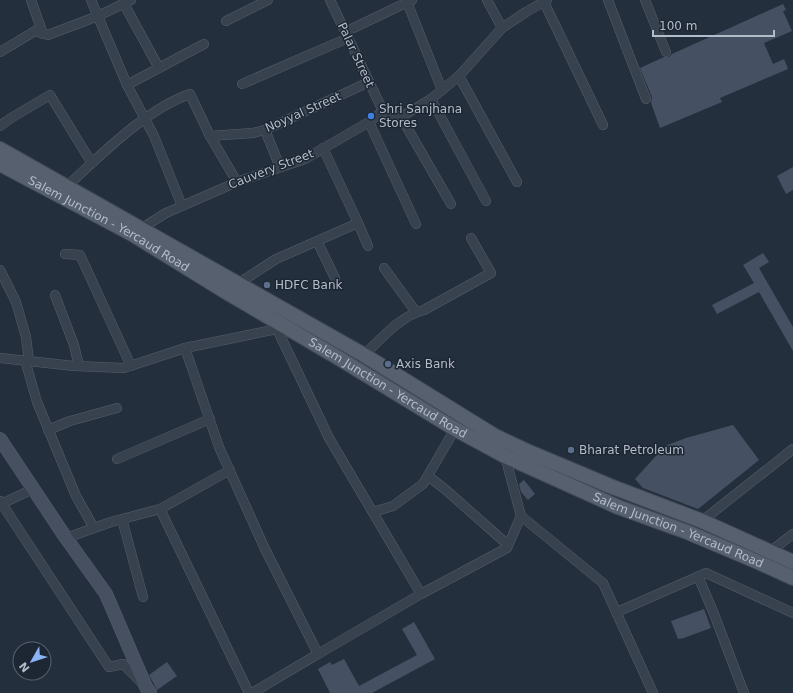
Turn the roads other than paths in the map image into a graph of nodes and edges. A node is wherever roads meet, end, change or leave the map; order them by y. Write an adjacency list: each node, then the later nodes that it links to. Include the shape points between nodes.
1 (31, 0): 14 (street)
2 (91, 0): 11 (street)
3 (268, 0): 12 (street)
4 (330, 0): 15 (street, Palar Street)
5 (487, 0): 13 (street)
6 (608, 0): 26 (street)
7 (645, 0): 18 (street)
8 (410, 1): 15 (street); 24 (street)
9 (546, 1): 13 (street); 31 (street)
10 (127, 2): 11 (street); 19 (street)
11 (98, 16): 14 (street, via 48,35); 23 (street)
12 (226, 21)
13 (502, 28): 20 (street)
14 (43, 34): 17 (street, via 35,32)
15 (347, 35): 21 (street, Palar Street); 22 (street)
16 (204, 44): 19 (street)
17 (0, 52)
18 (666, 52)
19 (159, 68): 23 (street)
20 (459, 76): 24 (street); 41 (street)
21 (369, 82): 27 (street, Palar Street); 33 (street, Noyyal Street)
22 (242, 84)
23 (127, 85): 29 (street)
24 (442, 90): 25 (street)
25 (432, 99): 28 (street); 43 (street)
26 (646, 99)
27 (383, 110): 28 (street); 30 (street, Cauvery Street)
28 (401, 117): 44 (street)
29 (144, 118): 34 (street, via 190,94); 37 (street); 45 (street, via 154,136)
30 (369, 122): 35 (street, Cauvery Street); 47 (street)
31 (603, 125)
32 (0, 126): 37 (street, via 50,95)
33 (265, 130): 34 (street, Noyyal Street); 39 (street)
34 (210, 136): 40 (street)
35 (324, 148): 39 (street, Cauvery Street, via 305,159); 46 (street)
36 (0, 149): 42 (main road)
37 (93, 162): 42 (street)
38 (0, 164): 61 (main road, Salem Junction - Yercaud Road, via 132,234)
39 (280, 167): 40 (street, Cauvery Street)
40 (237, 182): 45 (street, Cauvery Street)
41 (517, 182)
42 (67, 186): 48 (main road)
43 (486, 201)
44 (451, 204)
45 (182, 206): 48 (street, Cauvery Street)
46 (358, 223): 50 (street); 51 (street)
47 (416, 224)
48 (142, 228): 57 (main road)
49 (470, 238): 60 (street, via 491,273)
50 (317, 241): 55 (street); 57 (street, via 276,259)
51 (368, 246)
52 (65, 254): 67 (street, via 80,255)
53 (384, 268): 60 (street)
54 (0, 270): 56 (street)
55 (335, 278)
56 (2, 280): 65 (street, via 16,302 26,338)
57 (240, 283): 59 (main road)
58 (55, 295): 66 (street)
59 (278, 305): 61 (main road); 63 (main road)
60 (416, 312): 63 (street, via 397,324)
61 (271, 320): 62 (street); 70 (main road, Salem Junction - Yercaud Road); 81 (street, via 329,438)
62 (185, 348): 67 (street); 69 (street)
63 (364, 355): 74 (main road, via 495,436)
64 (0, 358): 65 (street)
65 (27, 361): 66 (street); 71 (street, via 37,402)
66 (79, 366): 67 (street)
67 (131, 366)
68 (117, 408): 71 (street)
69 (210, 419): 75 (street); 76 (street)
70 (455, 429): 74 (main road, Salem Junction - Yercaud Road); 77 (street)
71 (48, 430): 85 (street, via 76,496)
72 (0, 439): 78 (street)
73 (793, 449): 84 (street)
74 (509, 450): 82 (street); 84 (main road, via 529,452); 92 (main road, Salem Junction - Yercaud Road, via 618,507 687,532)
75 (116, 459)
76 (230, 470): 80 (street); 97 (street, via 265,549)
77 (428, 476): 81 (street, via 423,484 393,506); 88 (street)
78 (33, 489): 79 (street); 87 (street)
79 (1, 502): 98 (street, via 109,667 123,664)
80 (160, 509): 83 (street); 99 (street)
81 (373, 512): 93 (street)
82 (521, 516): 88 (street); 95 (street, via 603,582)
83 (122, 519): 85 (street); 94 (street)
84 (702, 521): 89 (main road)
85 (94, 528): 87 (street)
86 (793, 534): 89 (street)
87 (66, 538): 98 (street, via 106,594)
88 (508, 545): 93 (street, via 507,548)
89 (771, 551): 90 (main road)
90 (793, 562)
91 (698, 576): 95 (street); 96 (street, via 706,573); 101 (street)
92 (793, 578)
93 (421, 594): 97 (street)
94 (143, 597)
95 (617, 612): 100 (street)
96 (792, 615)
97 (318, 654): 99 (street)
98 (148, 690)
99 (250, 693)
100 (653, 693)
101 (744, 693)

